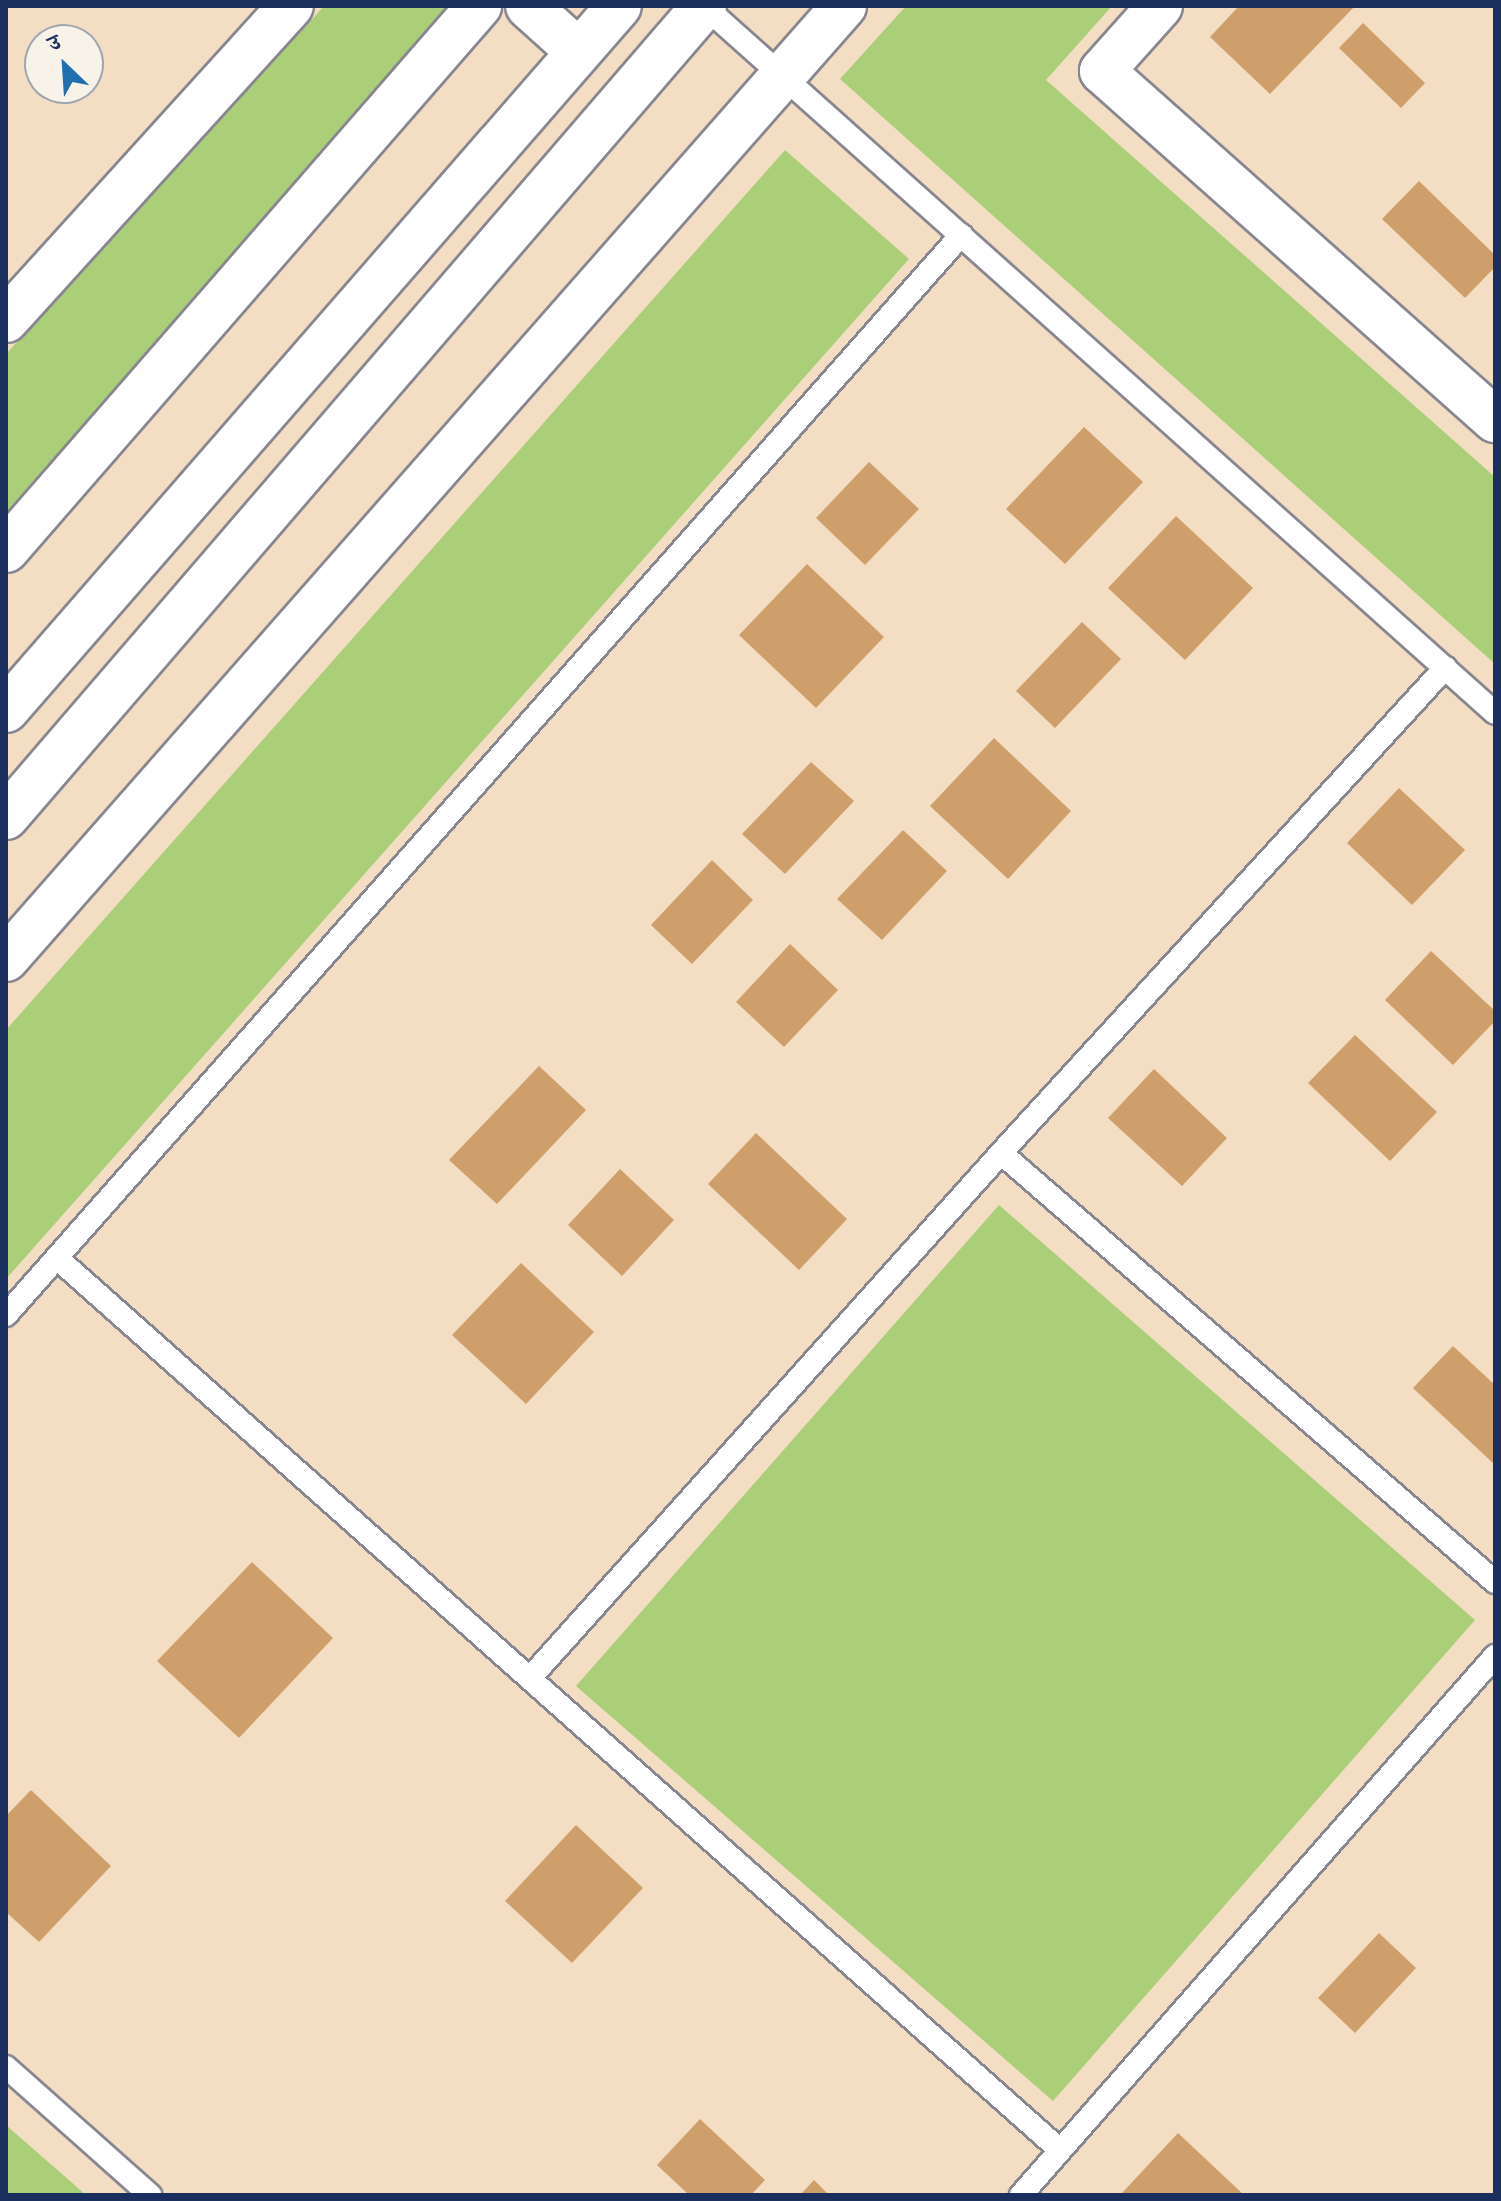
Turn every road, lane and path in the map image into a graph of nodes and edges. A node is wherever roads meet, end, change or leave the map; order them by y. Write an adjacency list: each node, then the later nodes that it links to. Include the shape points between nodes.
1 (291, 6): 11 (street)
2 (479, 6): 13 (street)
3 (528, 6): 8 (street)
4 (619, 6): 8 (street)
5 (704, 6): 9 (lane); 17 (street)
6 (844, 6): 9 (street)
7 (1160, 6): 12 (street, via 1102,71)
8 (578, 51): 15 (street)
9 (781, 75): 10 (lane); 18 (street)
10 (961, 235): 14 (lane); 20 (lane)
11 (6, 320)
12 (1495, 420)
13 (6, 550)
14 (1445, 668): 16 (lane); 19 (lane)
15 (6, 710)
16 (1495, 713)
17 (6, 817)
18 (6, 959)
19 (1001, 1153): 22 (lane); 24 (lane)
20 (57, 1258): 21 (lane); 24 (lane)
21 (6, 1315)
22 (1495, 1582)
23 (1495, 1656): 26 (lane)
24 (530, 1678): 26 (lane)
25 (6, 2067): 27 (lane)
26 (1060, 2150): 28 (lane)
27 (150, 2195)
28 (1021, 2195)

